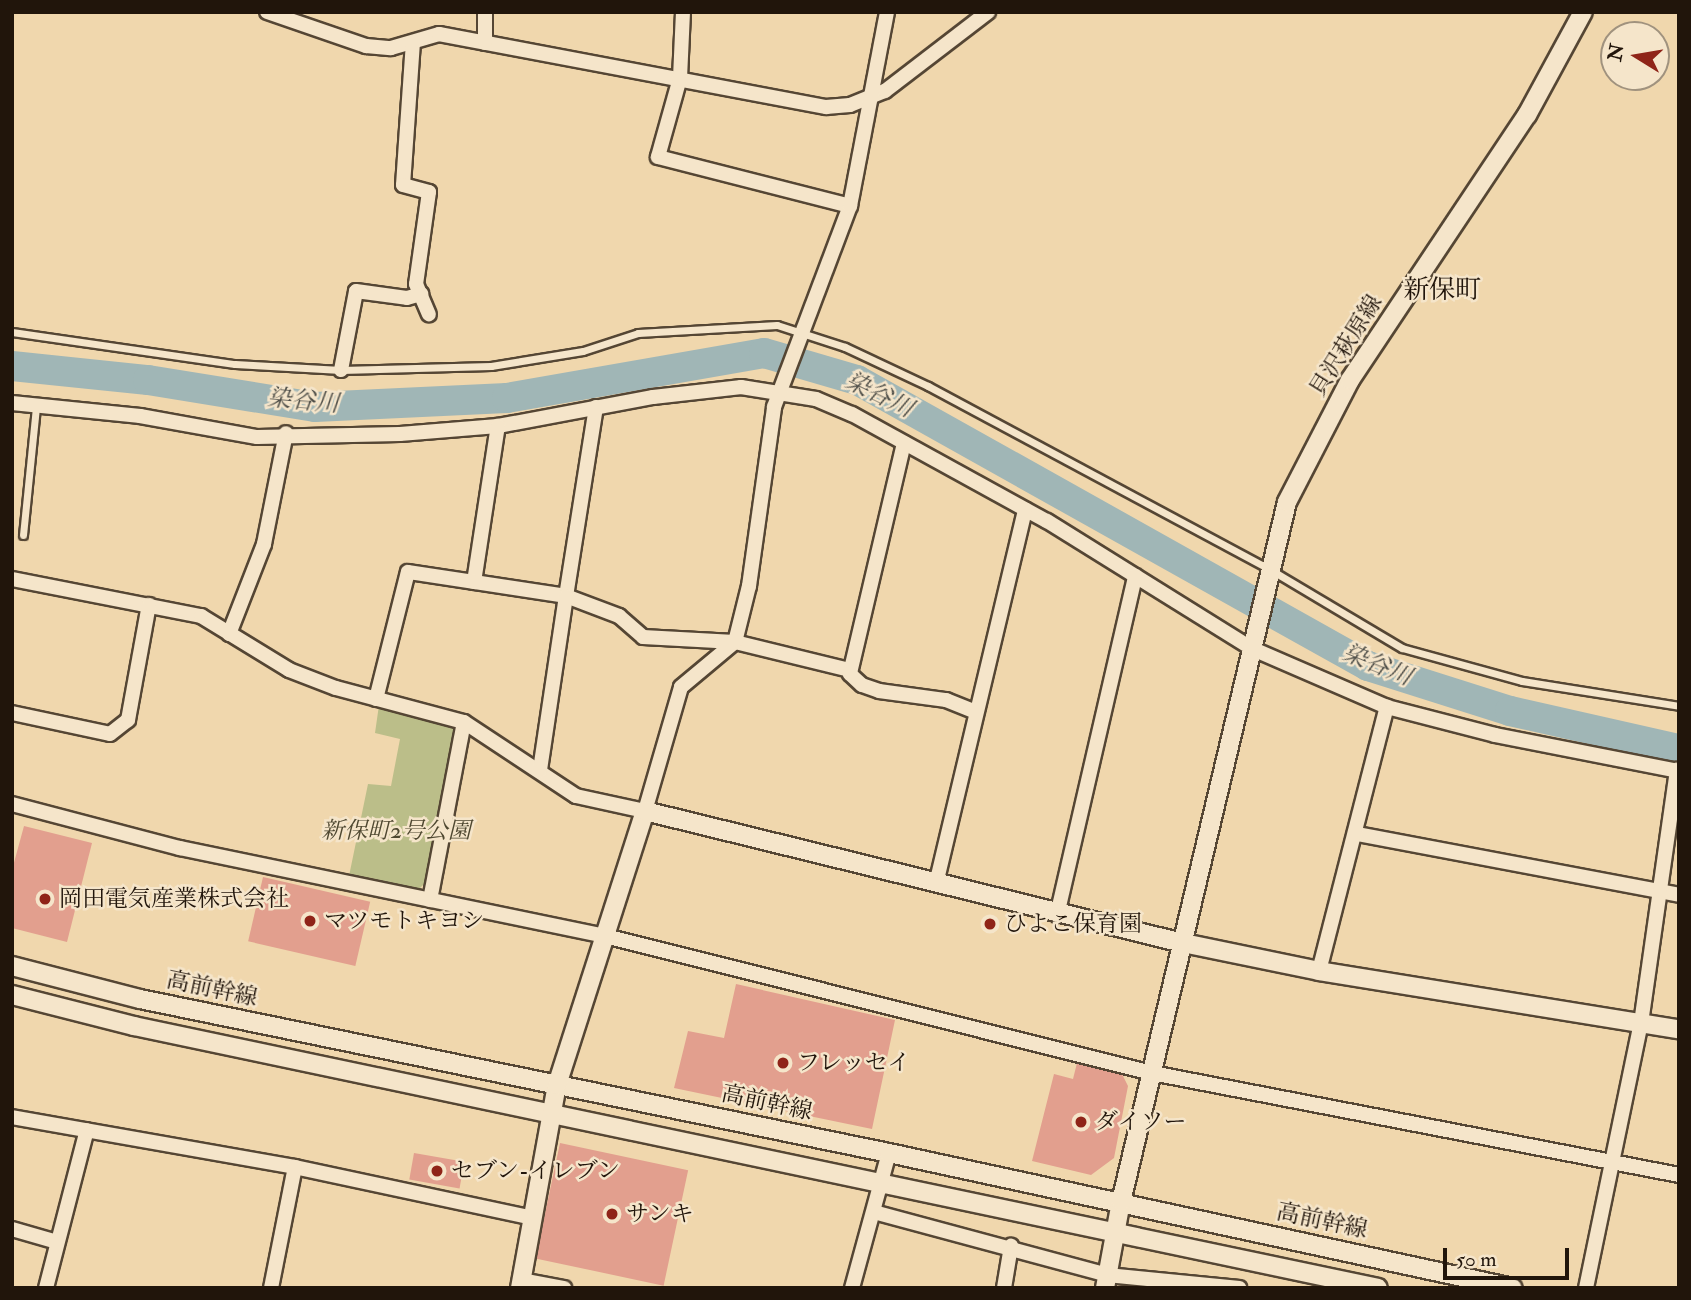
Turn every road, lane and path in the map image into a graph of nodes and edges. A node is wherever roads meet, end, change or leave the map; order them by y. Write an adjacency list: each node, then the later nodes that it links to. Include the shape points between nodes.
1 (267, 12): 7 (street, via 366,46 391,48)
2 (485, 12): 8 (street)
3 (683, 12): 9 (street)
4 (887, 12): 10 (street)
5 (988, 12): 10 (street)
6 (1583, 12): 26 (street, 貝沢萩原線, via 1527,115 1350,380 1287,502)
7 (413, 41): 8 (street, via 439,34); 12 (street, via 403,185 429,192 416,284)
8 (485, 43): 9 (street)
9 (678, 82): 10 (street, via 826,107); 11 (street, via 657,157)
10 (872, 99): 11 (street)
11 (850, 206): 15 (street)
12 (421, 294): 13 (street); 16 (street, via 407,298 356,291)
13 (429, 314)
14 (12, 332): 16 (lane, via 235,364)
15 (802, 332): 16 (lane, via 777,325 698,327 638,333 583,351 491,366); 17 (street); 26 (lane, via 928,386)
16 (341, 370)
17 (778, 396): 20 (street, via 741,387 718,388); 23 (street, via 816,400); 33 (street, via 749,586)
18 (12, 403): 19 (street)
19 (37, 405): 22 (street, via 140,415 257,437); 25 (lane)
20 (596, 407): 21 (street); 30 (street)
21 (498, 426): 22 (street, via 400,434); 29 (street)
22 (286, 433): 32 (street, via 264,544)
23 (904, 443): 24 (street); 35 (street)
24 (1025, 509): 27 (street); 39 (street)
25 (23, 535)
26 (1270, 574): 34 (street, 貝沢萩原線); 37 (lane, via 1402,648 1522,681)
27 (1135, 576): 34 (street); 51 (street)
28 (12, 579): 31 (street)
29 (474, 582): 30 (street); 36 (street, via 408,572)
30 (566, 596): 33 (street, via 619,616 643,637); 42 (street)
31 (149, 605): 32 (street, via 201,616); 40 (street, via 128,720 110,734)
32 (229, 634): 36 (street, via 289,670)
33 (735, 642): 35 (street); 45 (street, via 681,687)
34 (1254, 645): 38 (street); 53 (street, 貝沢萩原線)
35 (850, 670): 39 (street, via 862,685 879,691 946,700)
36 (376, 699): 41 (street)
37 (1679, 706)
38 (1387, 707): 43 (street, via 1495,735); 46 (street)
39 (975, 712): 47 (street)
40 (12, 713)
41 (464, 722): 42 (street); 50 (street)
42 (540, 770): 45 (street, via 576,796)
43 (1678, 771): 48 (street)
44 (12, 804): 50 (street, via 180,848)
45 (645, 811): 47 (street); 52 (street)
46 (1357, 834): 48 (street); 55 (street)
47 (936, 884): 51 (street)
48 (1661, 892): 49 (street); 57 (street)
49 (1679, 895)
50 (430, 900): 52 (street)
51 (1057, 915): 53 (street)
52 (606, 936): 59 (street); 60 (street)
53 (1182, 943): 55 (street); 59 (street, 貝沢萩原線)
54 (12, 966): 60 (street, 高前幹線, via 140,999)
55 (1319, 971): 57 (street)
56 (12, 995): 61 (street, via 134,1026)
57 (1642, 1023): 58 (street); 65 (street)
58 (1679, 1029)
59 (1152, 1073): 65 (street); 69 (street, 貝沢萩原線)
60 (557, 1085): 61 (street); 64 (street, 高前幹線)
61 (552, 1115): 68 (street); 71 (street)
62 (12, 1117): 63 (street)
63 (87, 1130): 66 (street); 74 (street)
64 (890, 1153): 68 (street); 69 (street, 高前幹線)
65 (1610, 1161): 67 (street); 86 (street)
66 (295, 1167): 71 (street); 80 (street)
67 (1679, 1175)
68 (881, 1186): 70 (street); 73 (street)
69 (1121, 1202): 73 (street, 貝沢萩原線); 85 (street, 高前幹線)
70 (874, 1212): 75 (street); 82 (street)
71 (532, 1218): 77 (street)
72 (12, 1229): 74 (street)
73 (1115, 1233): 76 (street, 貝沢萩原線); 84 (street)
74 (57, 1242): 79 (street)
75 (1011, 1246): 76 (street); 83 (street)
76 (1106, 1281): 78 (street)
77 (520, 1284): 81 (street)
78 (1231, 1287)
79 (46, 1288)
80 (271, 1288)
81 (564, 1288)
82 (852, 1288)
83 (1004, 1288)
84 (1378, 1288)
85 (1513, 1288)
86 (1586, 1288)

